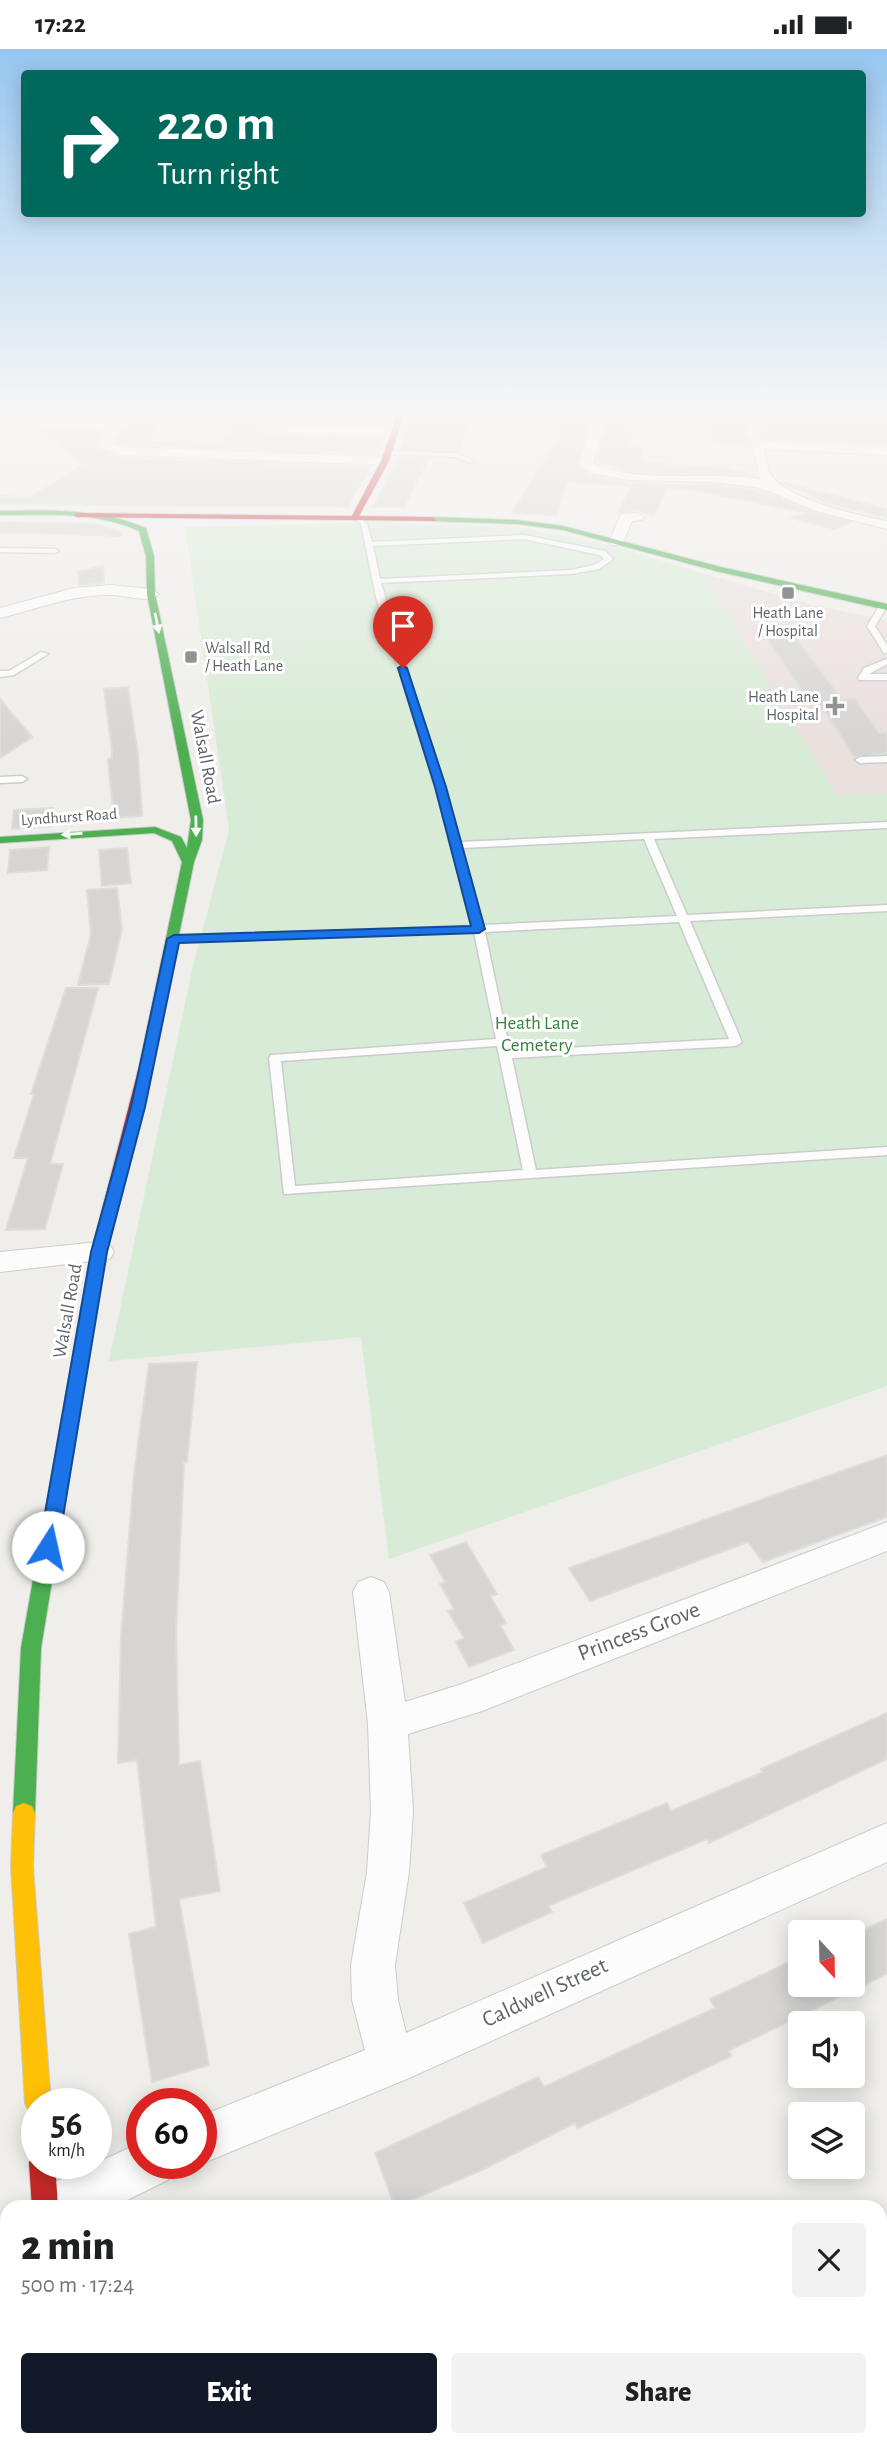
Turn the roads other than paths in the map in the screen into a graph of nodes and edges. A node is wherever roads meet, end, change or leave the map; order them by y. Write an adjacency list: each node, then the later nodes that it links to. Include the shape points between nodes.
1 (136, 525): 10 (main road, Walsall Road, via 143,530)
2 (160, 525): 10 (main road)
3 (364, 525): 7 (lane)
4 (539, 525): 6 (main road)
5 (623, 525): 6 (street)
6 (617, 542): 13 (main road)
7 (369, 544): 11 (lane); 11 (lane, via 524,537 603,553 609,559 571,572)
8 (0, 550): 9 (lane)
9 (55, 551)
10 (150, 556): 12 (main road, Walsall Road)
11 (377, 581): 29 (lane)
12 (151, 594): 14 (street, via 78,590); 24 (main road, Walsall Road, one-way to 24)
13 (885, 607): 15 (lane, via 871,626)
14 (0, 613)
15 (887, 651)
16 (44, 654): 18 (lane, via 11,673)
17 (887, 661): 19 (lane, via 867,670 863,677)
18 (0, 674)
19 (887, 677)
20 (887, 759): 21 (lane)
21 (860, 761)
22 (22, 779): 23 (lane)
23 (0, 781)
24 (191, 789): 26 (main road, Lyndhurst Road, via 172,815); 30 (main road, Walsall Road, one-way to 30, via 197,820)
25 (887, 825): 27 (lane)
26 (140, 829): 28 (main road, Lyndhurst Road, one-way to 28); 30 (main road, Lyndhurst Road, via 177,839)
27 (648, 836): 29 (lane); 32 (lane)
28 (0, 840)
29 (456, 845): 33 (lane)
30 (188, 862): 34 (main road, Walsall Road)
31 (887, 908): 32 (lane)
32 (683, 918): 33 (lane); 35 (lane, via 736,1042)
33 (479, 929): 34 (lane); 35 (lane)
34 (174, 939): 38 (main road, Walsall Road, via 138,1107)
35 (504, 1049): 37 (lane); 37 (lane, via 275,1058 289,1191)
36 (887, 1151): 37 (lane)
37 (530, 1174)
38 (99, 1252): 39 (street); 44 (main road, Walsall Road, via 31,1648)
39 (0, 1262)
40 (887, 1536): 42 (street, Princess Grove, via 468,1699)
41 (371, 1592): 42 (street)
42 (388, 1724): 45 (street, via 392,1811 373,1965 375,2000)
43 (887, 1842): 45 (street, Caldwell Street)
44 (11, 1868): 46 (main road, Walsall Road)
45 (391, 2063): 47 (street, Caldwell Street)
46 (36, 2088)
47 (217, 2134)
48 (126, 2175): 51 (street)
49 (44, 2179): 50 (main road)
50 (45, 2200)
51 (73, 2200)

